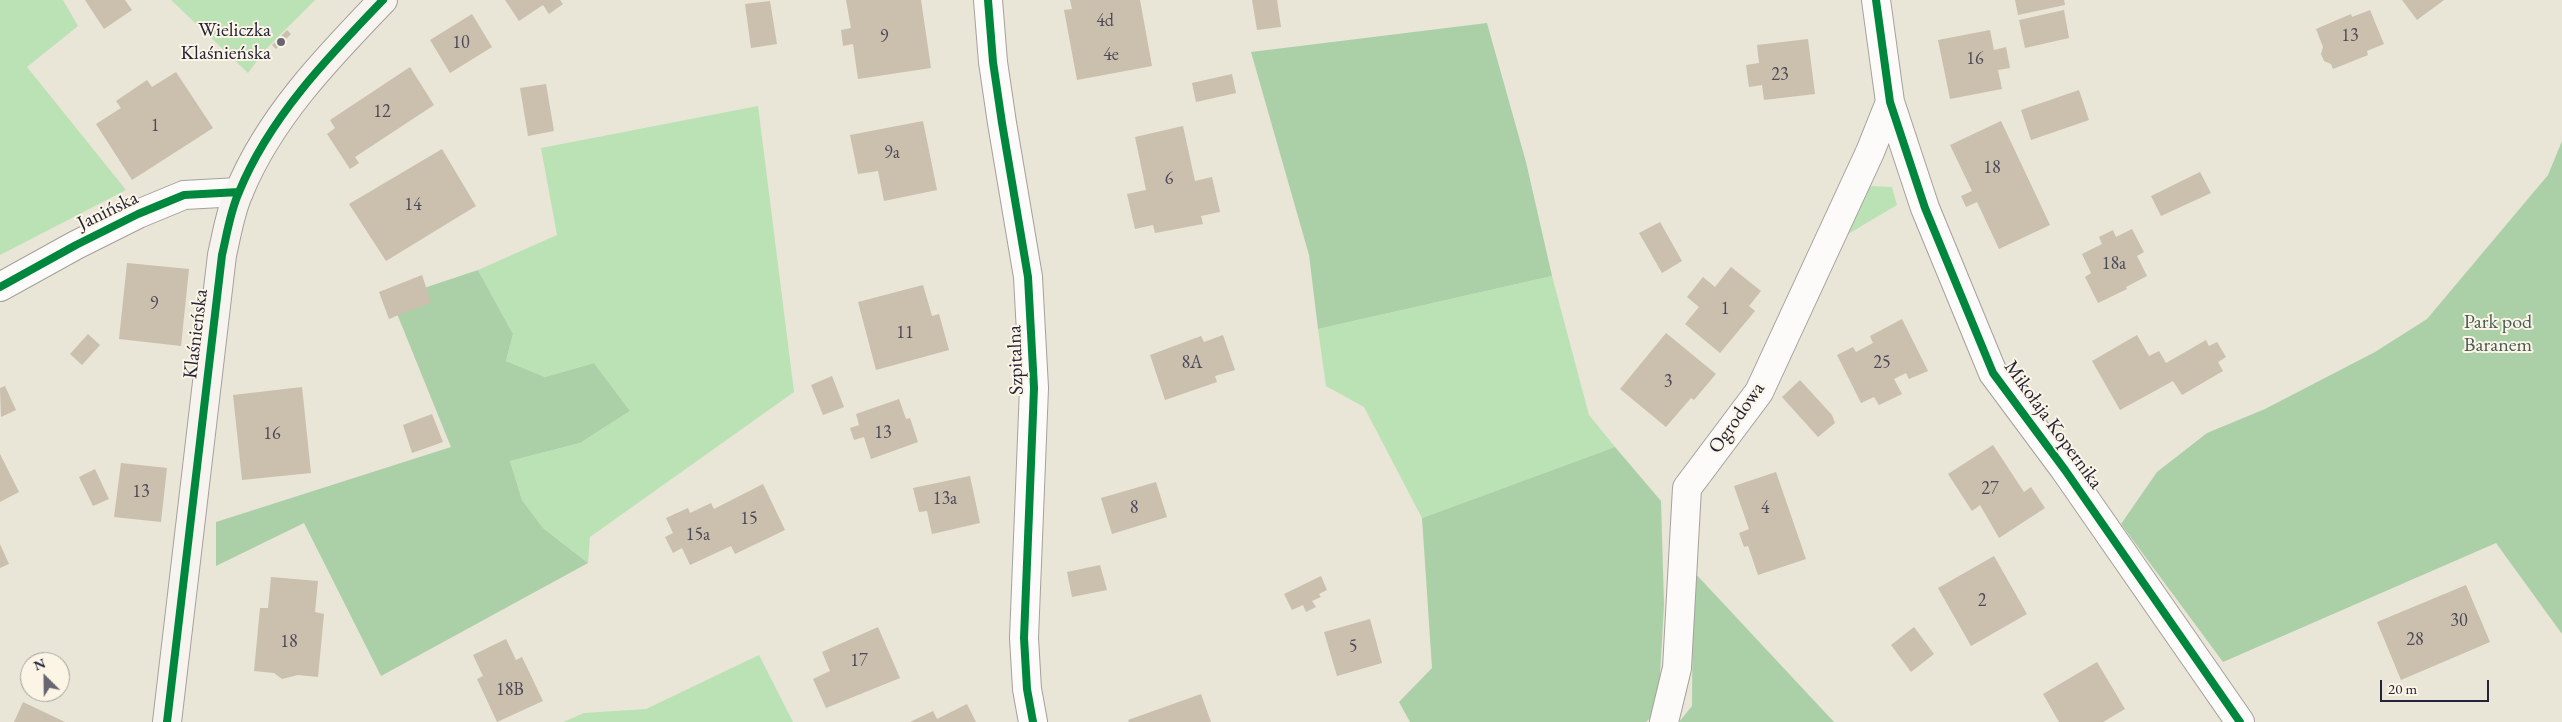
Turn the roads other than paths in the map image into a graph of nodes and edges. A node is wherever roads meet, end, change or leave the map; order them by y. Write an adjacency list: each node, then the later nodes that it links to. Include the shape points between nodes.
1 (383, 0): 5 (street, Klaśnieńska, via 299,92)
2 (988, 0): 8 (street, Szpitalna, via 993,62 1028,276 1034,388 1024,638)
3 (1876, 0): 4 (street, Mikołaja Kopernika)
4 (1890, 102): 9 (street, Ogrodowa, via 1759,392 1687,488 1677,668); 10 (street, Mikołaja Kopernika, via 1925,208 1992,373 2066,470)
5 (238, 192): 6 (street, Janińska, via 184,195 76,245); 7 (street, Klaśnieńska, via 222,255)
6 (0, 287)
7 (167, 722)
8 (1033, 722)
9 (1664, 722)
10 (2240, 722)

